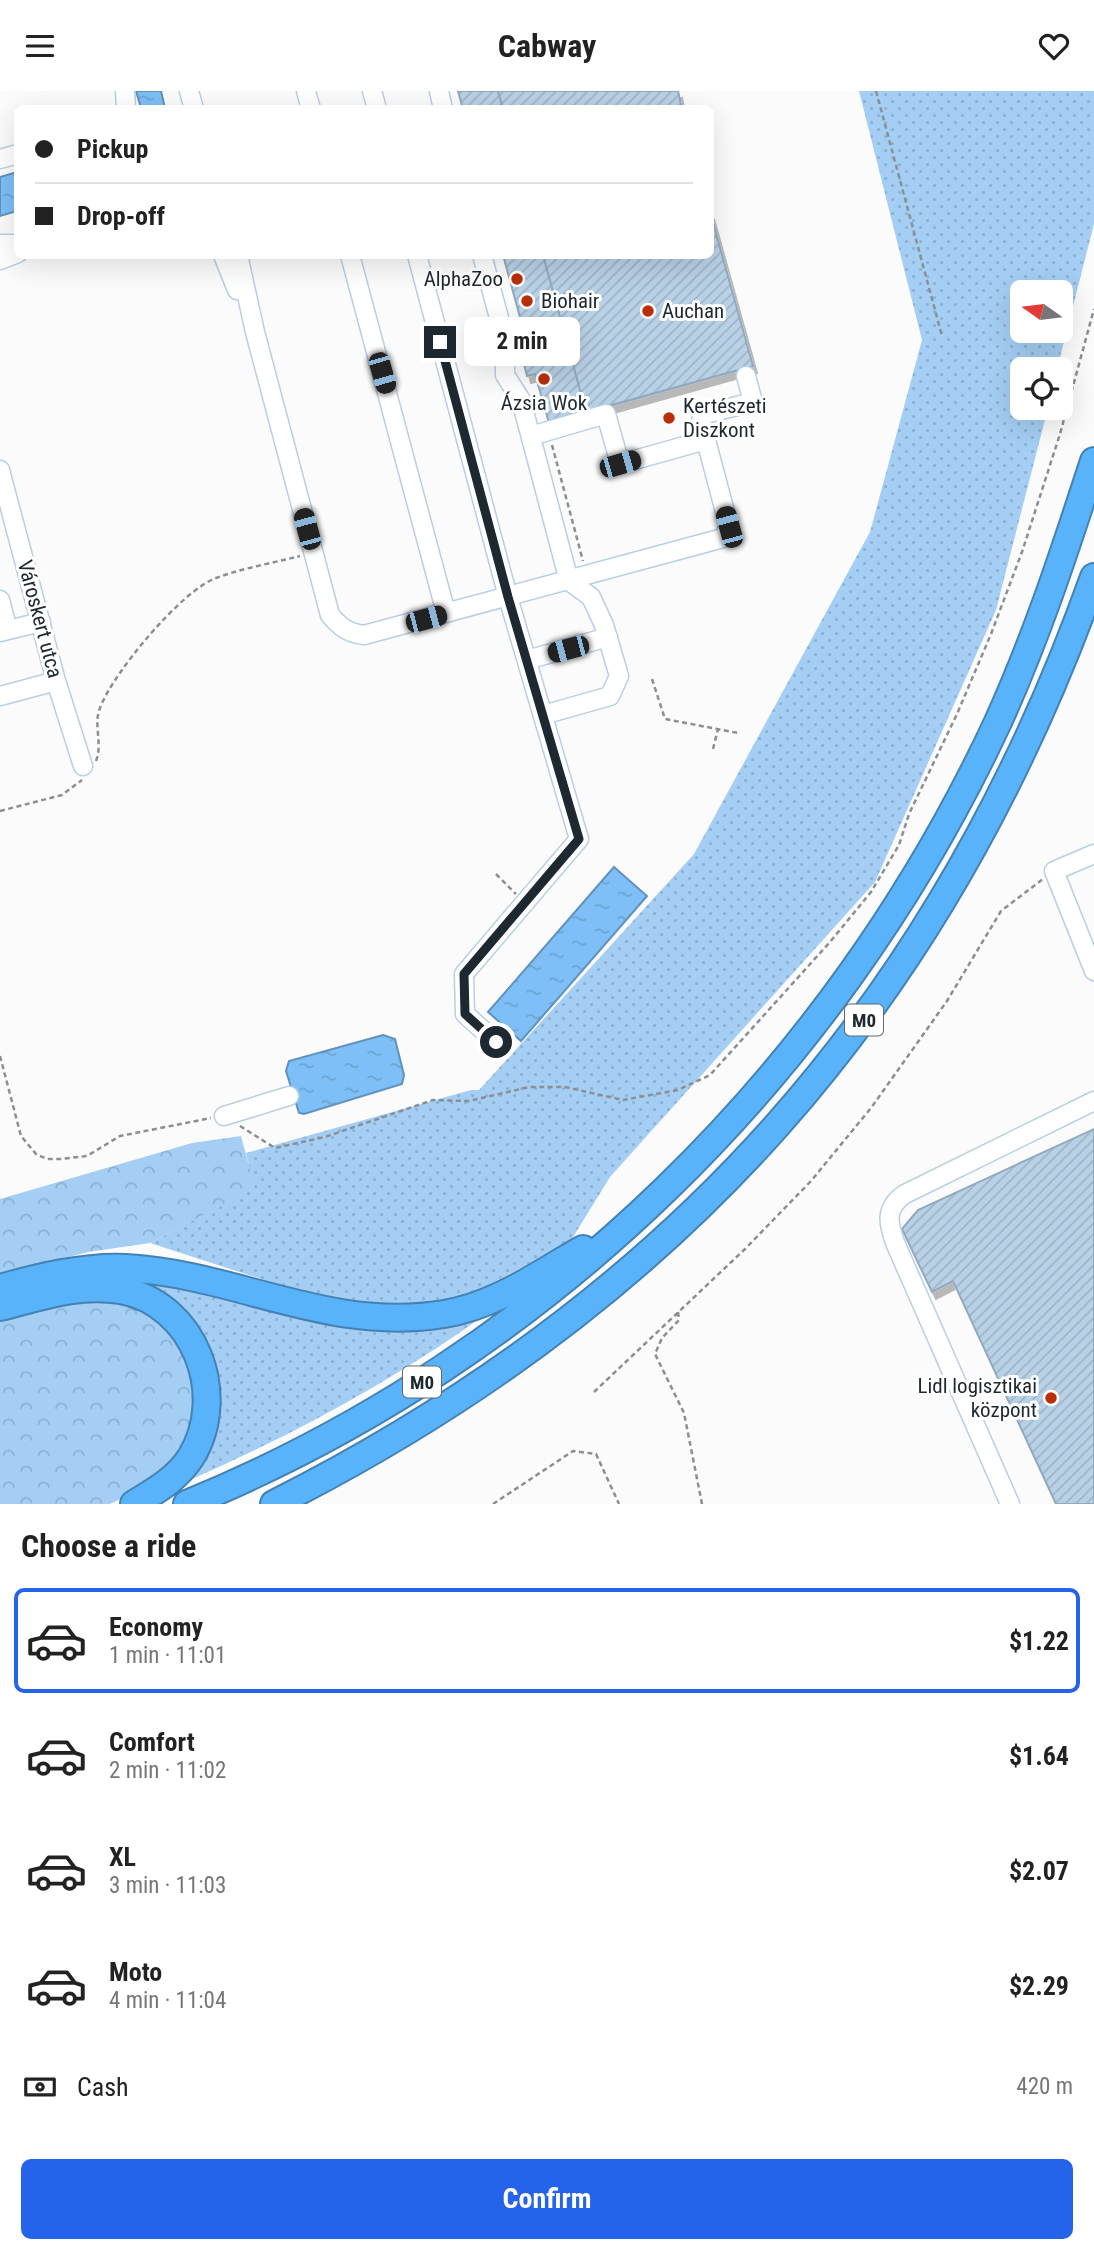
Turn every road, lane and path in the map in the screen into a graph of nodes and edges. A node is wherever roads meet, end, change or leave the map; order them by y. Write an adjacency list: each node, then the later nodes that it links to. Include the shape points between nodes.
1 (876, 91): 9 (path)
2 (225, 259): 8 (street)
3 (239, 259): 8 (street)
4 (351, 259): 22 (street)
5 (417, 259): 20 (street)
6 (483, 259): 11 (street, via 505,339 505,375)
7 (1094, 309): 45 (path, via 1022,552 899,845 855,912 710,1075 678,1090 623,1100 565,1087 529,1087 469,1101 433,1101 325,1137 275,1148)
8 (255, 332): 16 (street)
9 (942, 335)
10 (746, 376): 12 (street, via 753,402 702,417)
11 (539, 433): 12 (street, via 606,414 620,464); 17 (path); 19 (street)
12 (706, 440): 17 (street, via 729,527 723,538)
13 (1094, 461): 46 (highway, M0, via 1052,586 997,723 891,917 825,1013 777,1071)
14 (0, 470): 15 (street, Városkert utca)
15 (4, 505): 23 (street, Városkert utca)
16 (314, 553): 22 (street, via 330,615 353,633 364,635); 34 (path, via 215,578 177,605 108,687 98,713 102,744 97,760)
17 (587, 576): 19 (street)
18 (1094, 577): 53 (highway, M0, via 1032,732 972,853 900,971 767,1138 700,1207 573,1319 431,1418)
19 (569, 581): 20 (street); 25 (street, via 591,597)
20 (508, 597): 22 (street); 26 (street)
21 (0, 600): 24 (street)
22 (446, 613)
23 (41, 622): 24 (street); 28 (street, Városkert utca)
24 (4, 631)
25 (608, 637): 26 (street); 30 (street, via 619,676 610,696)
26 (527, 660): 30 (street)
27 (652, 679): 31 (path, via 665,719)
28 (56, 681): 29 (street); 34 (street, Városkert utca)
29 (0, 697)
30 (543, 715): 39 (street, via 579,839)
31 (718, 729): 32 (path); 33 (path)
32 (738, 733)
33 (713, 749)
34 (83, 771): 35 (path, via 81,783 62,795)
35 (0, 811)
36 (1094, 855): 37 (street)
37 (1054, 871): 40 (street); 49 (path, via 1001,911 940,1012 811,1181)
38 (496, 874): 39 (path)
39 (523, 901): 41 (street, via 464,974 465,1014)
40 (1094, 971)
41 (496, 1042)
42 (0, 1056): 45 (path, via 21,1136 26,1146 47,1159 87,1156 120,1136)
43 (289, 1096): 45 (street)
44 (1094, 1101): 57 (street, via 905,1194 889,1211 896,1245)
45 (224, 1117)
46 (633, 1221): 47 (highway, via 489,1303 412,1318 348,1316 208,1282 124,1268 89,1270); 52 (highway, M0, via 505,1328 400,1397 289,1457)
47 (0, 1288)
48 (0, 1307): 51 (highway, via 80,1289 122,1290 163,1310 193,1342 207,1388 201,1435 178,1473)
49 (678, 1312): 50 (path); 56 (path, via 679,1320 662,1338 655,1354 684,1413)
50 (594, 1392)
51 (134, 1504)
52 (187, 1504)
53 (274, 1504)
54 (493, 1504): 55 (path, via 573,1451 596,1454)
55 (619, 1504)
56 (702, 1504)
57 (1010, 1504)

